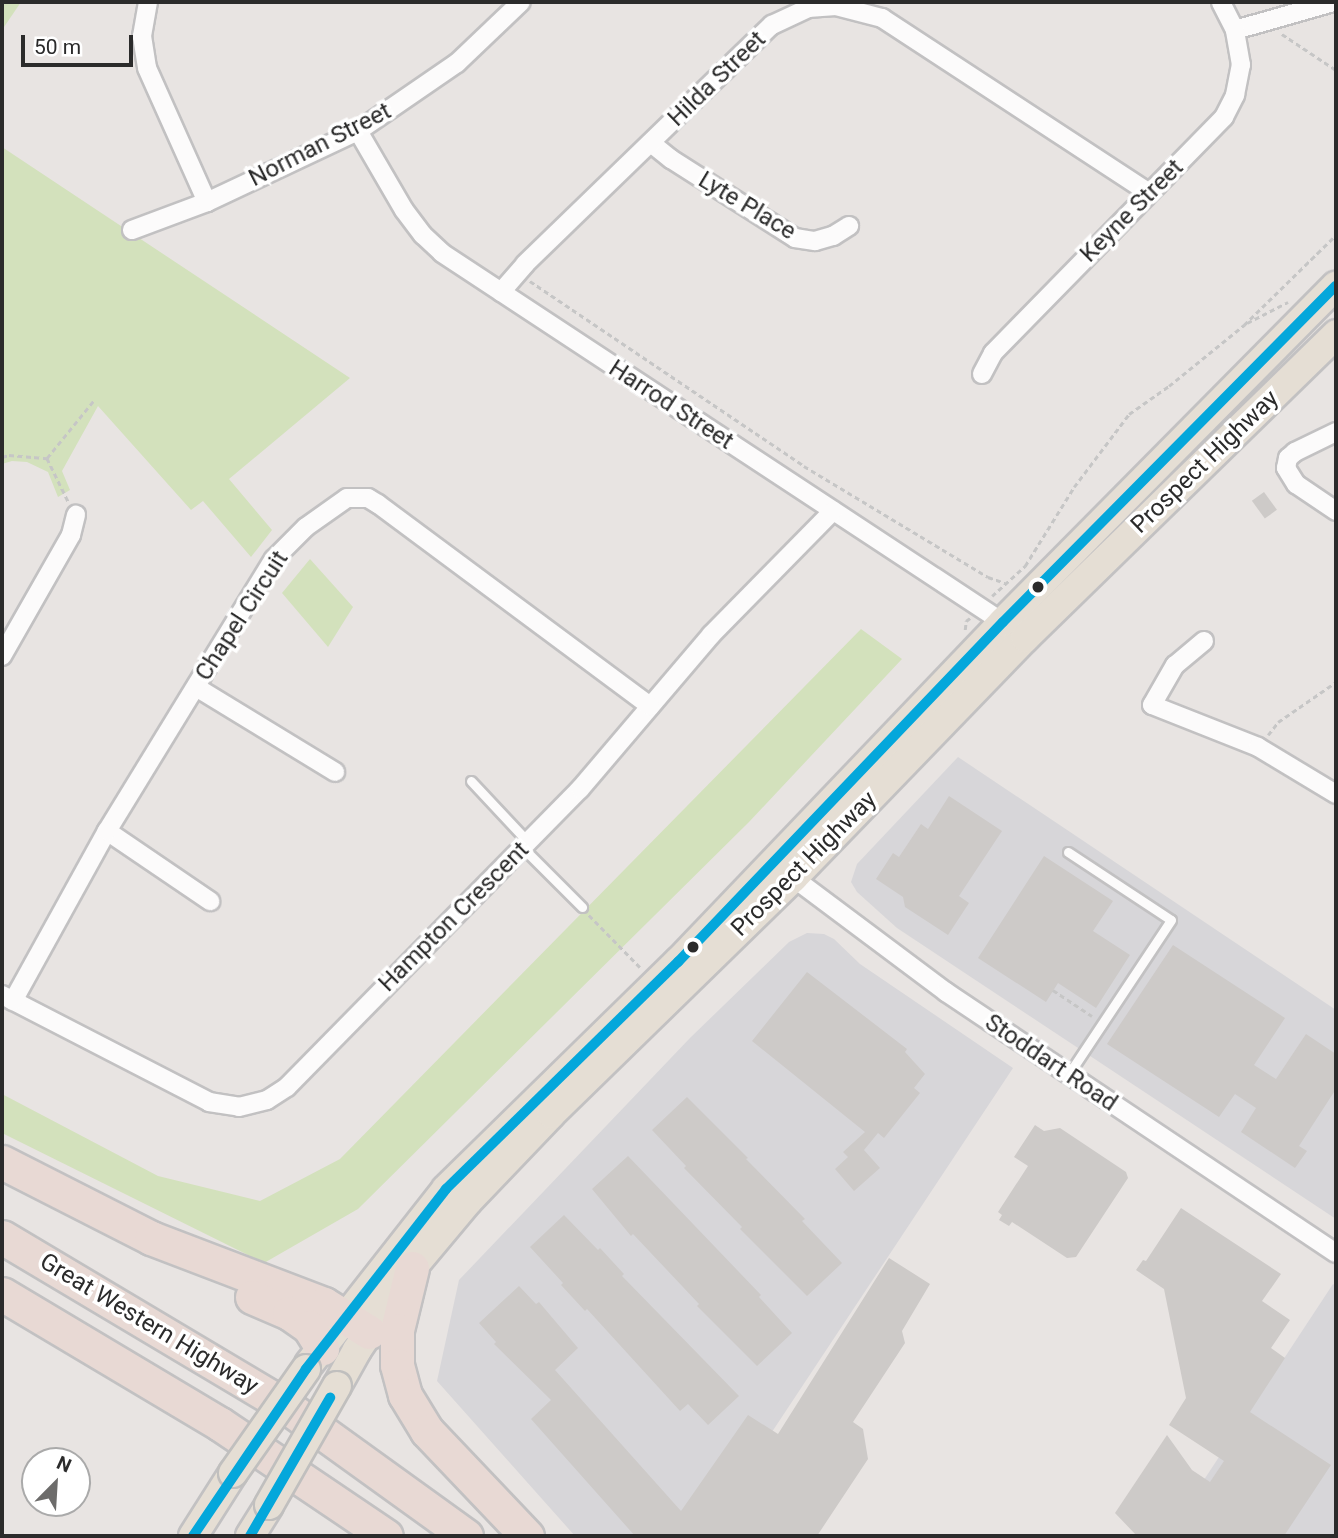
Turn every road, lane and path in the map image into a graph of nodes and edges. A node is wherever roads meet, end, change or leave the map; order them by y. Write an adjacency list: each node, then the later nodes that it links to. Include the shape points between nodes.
1 (148, 2): 12 (street, via 142,36 147,68)
2 (522, 2): 9 (street, Norman Street, via 457,63)
3 (1221, 2): 7 (street, Keyne Street)
4 (1333, 2): 6 (street)
5 (808, 5): 10 (street, Hilda Street, via 772,25); 11 (street, Hilda Street, via 836,6 882,18)
6 (1264, 22): 7 (street); 8 (path)
7 (1235, 30): 11 (street, Keyne Street, via 1241,65 1235,95 1224,117)
8 (1336, 70)
9 (358, 131): 12 (street, Norman Street); 18 (street, Harrod Street, via 423,235)
10 (652, 143): 13 (street, Lyte Place, via 795,238 815,242); 16 (street, Hilda Street)
11 (1149, 193): 22 (street, Keyne Street, via 993,353)
12 (207, 202): 14 (street, Norman Street)
13 (849, 226)
14 (132, 230)
15 (1336, 234): 20 (path)
16 (517, 273): 18 (street, Hilda Street); 20 (path, via 804,466 1005,583 1025,566 1074,487 1129,414)
17 (1336, 286): 30 (main road, Prospect Highway)
18 (501, 292): 27 (street, Harrod Street)
19 (1289, 302): 20 (path)
20 (1244, 324)
21 (1336, 334): 30 (main road, Prospect Highway)
22 (982, 374)
23 (96, 398): 26 (path)
24 (1336, 432): 28 (street, via 1288,458 1286,468 1296,484)
25 (2, 457): 26 (path)
26 (47, 458): 29 (path)
27 (833, 511): 30 (street, Harrod Street); 35 (street, Hampton Crescent, via 711,635)
28 (1336, 511)
29 (76, 515): 32 (street, via 71,535)
30 (1014, 630): 43 (main road, Prospect Highway)
31 (1203, 641): 36 (street, via 1175,665 1152,705)
32 (2, 656)
33 (1336, 682): 36 (path, via 1278,722)
34 (196, 687): 35 (street, Chapel Circuit, via 274,559 329,508 357,497 379,504); 37 (street); 40 (street, Chapel Circuit)
35 (650, 706): 41 (street, Hampton Crescent, via 580,789)
36 (1258, 747): 39 (street)
37 (335, 772)
38 (471, 782): 41 (lane)
39 (1336, 794)
40 (107, 831): 44 (street); 48 (street, Chapel Circuit)
41 (525, 844): 45 (lane); 48 (street, Hampton Crescent, via 287,1087 267,1100 239,1107 209,1102)
42 (1068, 852): 49 (lane, via 1171,920)
43 (783, 869): 50 (street, Stoddart Road, via 885,950); 55 (main road, Prospect Highway, via 468,1201); 57 (main road, Prospect Highway, via 678,962 446,1188)
44 (210, 901)
45 (582, 908): 46 (path)
46 (644, 971)
47 (1053, 990): 49 (path)
48 (7, 998)
49 (1104, 1023): 50 (lane)
50 (1068, 1075): 54 (street, Stoddart Road)
51 (2, 1162): 57 (highway, via 151,1238 324,1304)
52 (2, 1183): 58 (highway, via 74,1222 289,1313 309,1327)
53 (2, 1237): 62 (highway, Great Western Highway, via 290,1409)
54 (1336, 1253)
55 (412, 1268): 57 (main road, Prospect Highway); 63 (highway, via 397,1340 397,1365 405,1395 427,1431)
56 (2, 1294): 61 (highway, Great Western Highway, via 219,1424)
57 (358, 1324): 58 (main road, Prospect Highway); 60 (main road, Prospect Highway, bridge, via 337,1386)
58 (314, 1359): 59 (main road, Prospect Highway, bridge)
59 (193, 1536)
60 (250, 1536)
61 (386, 1536)
62 (466, 1536)
63 (527, 1536)

